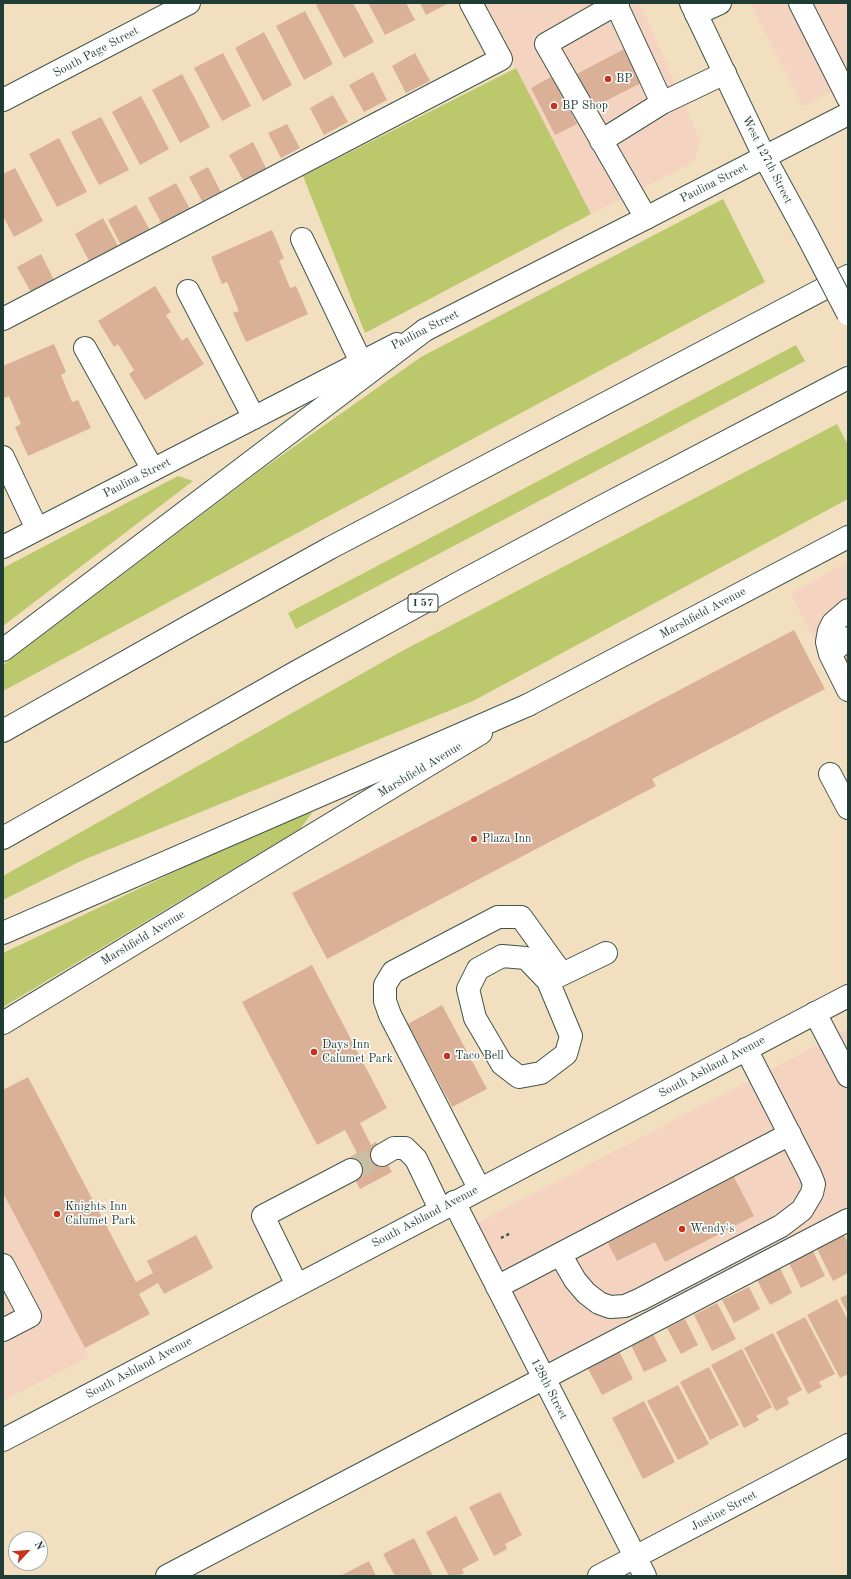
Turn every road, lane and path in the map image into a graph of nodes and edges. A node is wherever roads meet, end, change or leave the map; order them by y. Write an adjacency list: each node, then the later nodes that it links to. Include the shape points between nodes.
1 (189, 3): 9 (main road, South Page Street)
2 (471, 3): 19 (main road, via 501,59)
3 (617, 3): 10 (main road); 12 (main road, via 546,44)
4 (720, 3): 6 (main road)
5 (800, 3): 8 (main road)
6 (694, 9): 7 (main road, West 127th Street)
7 (725, 73): 10 (main road); 13 (main road, West 127th Street)
8 (848, 98)
9 (3, 100)
10 (662, 103): 12 (main road)
11 (848, 114): 13 (main road, Paulina Street)
12 (601, 141): 14 (main road)
13 (765, 158): 14 (main road, Paulina Street); 18 (main road, West 127th Street, bridge)
14 (646, 218): 20 (main road, Paulina Street)
15 (302, 239): 22 (main road)
16 (848, 276): 36 (main road, via 330,548)
17 (188, 291): 24 (main road)
18 (848, 314)
19 (3, 319)
20 (425, 330): 22 (main road, Paulina Street); 32 (main road)
21 (85, 348): 26 (main road)
22 (361, 362): 24 (main road, Paulina Street)
23 (848, 378): 39 (main road, I 57, via 450,588)
24 (254, 418): 26 (main road, Paulina Street)
25 (3, 457): 27 (main road)
26 (153, 470): 27 (main road, Paulina Street)
27 (37, 529): 29 (main road, Paulina Street)
28 (847, 540): 35 (main road, Marshfield Avenue)
29 (3, 547)
30 (848, 610): 33 (main road, via 838,617 829,631 827,642)
31 (848, 638): 33 (main road)
32 (3, 650)
33 (830, 654): 34 (main road)
34 (848, 690)
35 (528, 705): 40 (main road); 45 (main road, Marshfield Avenue)
36 (3, 731)
37 (830, 774): 38 (main road)
38 (848, 808)
39 (3, 838)
40 (3, 933)
41 (606, 953): 42 (main road)
42 (555, 977): 42 (main road, via 526,958 502,956 478,969 468,989 475,1018 502,1064 520,1077 541,1073 566,1054 571,1036); 51 (main road, via 521,916 498,917 393,972 385,985 385,1001 390,1015)
43 (848, 996): 44 (main road, South Ashland Avenue)
44 (815, 1013): 46 (main road, South Ashland Avenue); 47 (main road)
45 (3, 1022)
46 (746, 1049): 48 (main road); 51 (main road, South Ashland Avenue)
47 (848, 1076)
48 (790, 1134): 56 (main road); 56 (main road, via 814,1184 802,1210 781,1226 648,1296 625,1306 610,1307 599,1303 575,1280)
49 (382, 1155): 52 (main road, 128th Street, via 394,1148 405,1148 416,1159)
50 (351, 1170): 58 (main road, via 263,1216)
51 (479, 1188): 52 (main road, South Ashland Avenue)
52 (447, 1206): 58 (main road, South Ashland Avenue); 59 (main road, 128th Street)
53 (848, 1220): 61 (main road)
54 (511, 1233): 55 (path)
55 (497, 1240)
56 (560, 1254): 59 (main road)
57 (3, 1265): 60 (main road, via 30,1316)
58 (298, 1285): 62 (main road, South Ashland Avenue)
59 (497, 1287): 61 (main road, 128th Street)
60 (3, 1330)
61 (544, 1378): 64 (main road, 128th Street); 65 (main road)
62 (3, 1440)
63 (848, 1445): 64 (main road, Justine Street)
64 (636, 1557): 66 (main road, Justine Street); 67 (main road, 128th Street)
65 (167, 1576)
66 (599, 1576)
67 (645, 1576)

